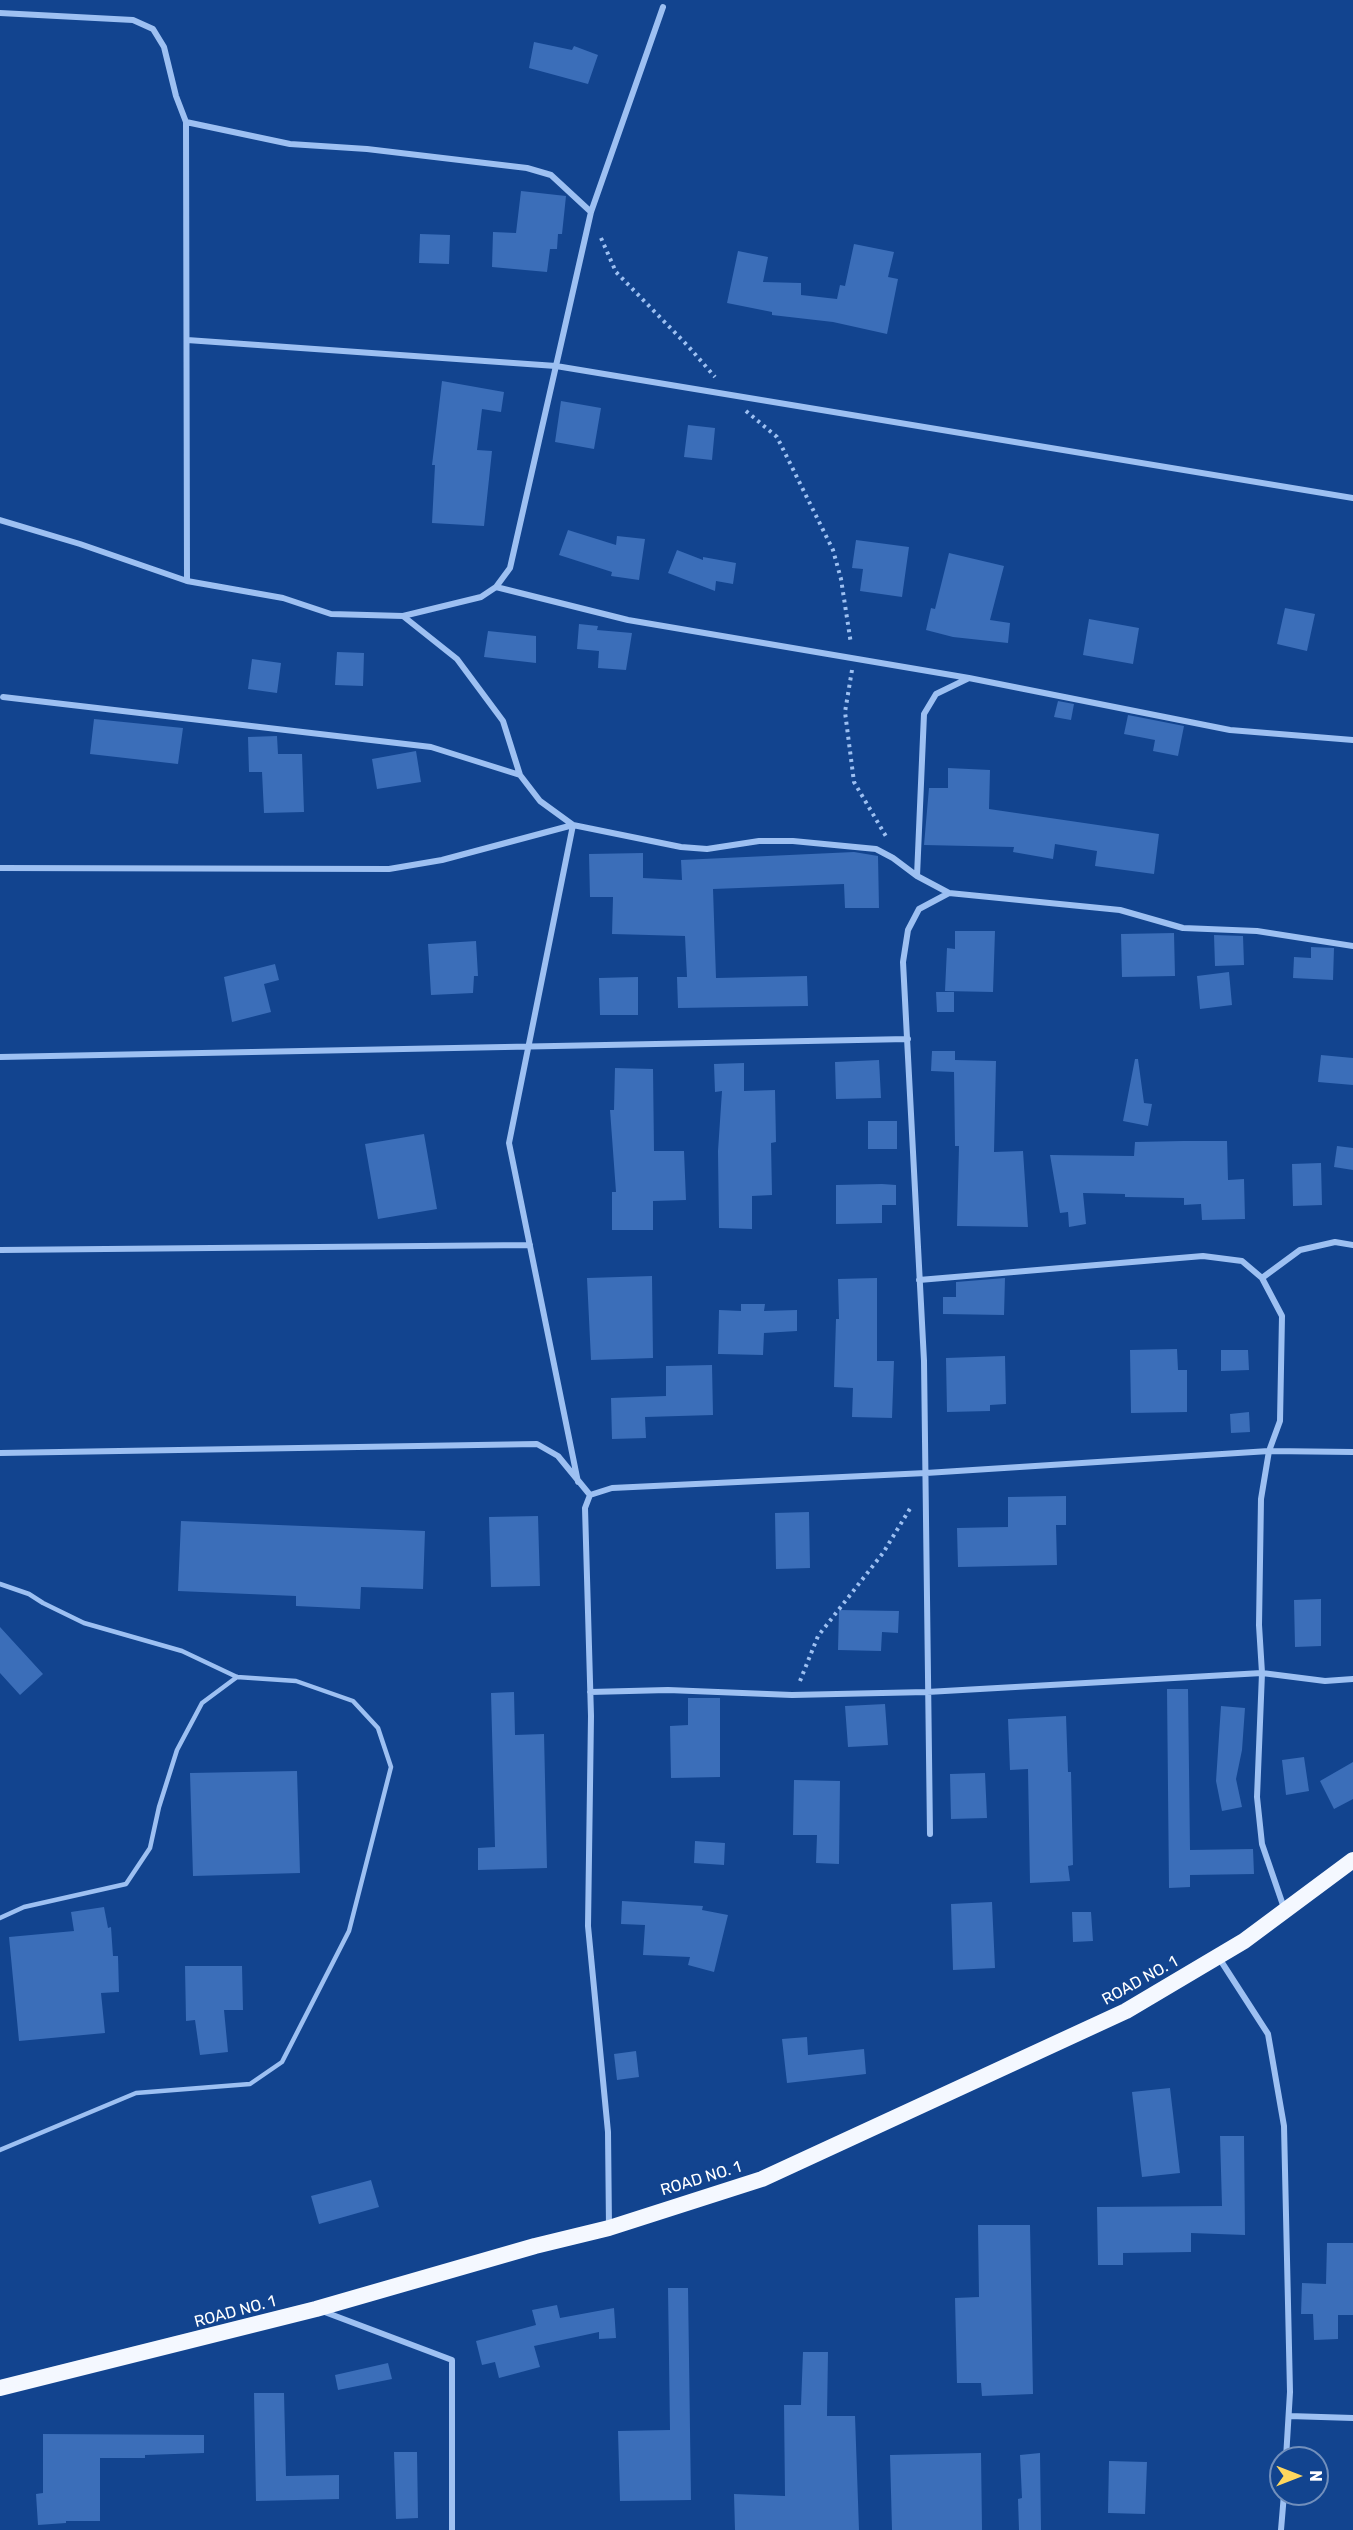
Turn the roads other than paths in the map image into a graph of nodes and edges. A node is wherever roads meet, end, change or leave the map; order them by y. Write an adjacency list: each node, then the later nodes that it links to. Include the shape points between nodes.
1 (663, 8): 4 (street)
2 (0, 13): 3 (street, via 133,20 153,30 164,47)
3 (186, 122): 4 (street, via 290,144 527,168 551,175); 5 (street)
4 (591, 212): 6 (street)
5 (187, 340): 6 (street); 9 (street)
6 (556, 366): 7 (street); 10 (street, via 510,568)
7 (1353, 498)
8 (0, 520): 9 (street)
9 (187, 581): 11 (street, via 283,598 331,614)
10 (496, 587): 11 (street, via 481,597); 12 (street, via 628,620)
11 (403, 616): 15 (street, via 457,659 478,685 503,721)
12 (969, 678): 14 (street, via 1230,730); 18 (street, via 936,694 924,714)
13 (3, 697): 15 (street, via 431,747)
14 (1353, 740)
15 (520, 775): 16 (street, via 540,801)
16 (573, 825): 17 (street, via 442,860 389,868); 18 (street, via 681,847 707,849 759,841 793,841 876,849); 22 (street)
17 (0, 868)
18 (917, 876): 19 (street)
19 (949, 893): 20 (street, via 1120,910 1183,928 1257,931); 21 (street, via 919,909 908,930 903,962)
20 (1353, 946)
21 (908, 1039): 22 (street); 28 (street)
22 (529, 1045): 23 (street); 24 (street, via 509,1143)
23 (0, 1058)
24 (530, 1245): 26 (street); 33 (street)
25 (1353, 1245): 27 (street, via 1335,1242 1300,1250)
26 (0, 1250)
27 (1262, 1278): 28 (street, via 1242,1262 1203,1256); 29 (street, via 1282,1316 1280,1420)
28 (919, 1280): 32 (street)
29 (1269, 1451): 30 (street); 32 (street); 36 (street, via 1261,1499 1259,1557)
30 (1353, 1452)
31 (0, 1453): 33 (street, via 537,1444 558,1456)
32 (926, 1473): 34 (street, via 612,1488); 40 (street)
33 (578, 1482): 34 (street)
34 (590, 1495): 39 (street, via 585,1508)
35 (0, 1584): 37 (lane, via 29,1593 84,1623 182,1651)
36 (1262, 1673): 38 (street, via 1325,1681); 40 (street); 43 (street, via 1257,1797 1262,1844)
37 (237, 1677): 44 (lane, via 202,1703 177,1750 150,1848 126,1884 24,1907); 46 (lane, via 296,1681 353,1701 378,1728 391,1767 349,1931 282,2062 250,2084 136,2093)
38 (1353, 1679)
39 (590, 1692): 40 (street); 47 (street, via 588,1926 608,2132)
40 (927, 1692): 41 (street)
41 (930, 1834)
42 (1351, 1866): 43 (highway, ROAD NO. 1)
43 (1285, 1910): 45 (highway, ROAD NO. 1)
44 (0, 1918)
45 (1218, 1956): 47 (highway, ROAD NO. 1, via 1126,2011 762,2178); 50 (street, via 1268,2034 1284,2126)
46 (0, 2150)
47 (609, 2228): 48 (highway, ROAD NO. 1)
48 (316, 2309): 49 (highway, ROAD NO. 1); 54 (street, via 452,2360)
49 (0, 2388)
50 (1289, 2416): 51 (street); 52 (street)
51 (1353, 2418)
52 (1287, 2446)
53 (1283, 2506): 55 (street)
54 (452, 2530)
55 (1281, 2530)

